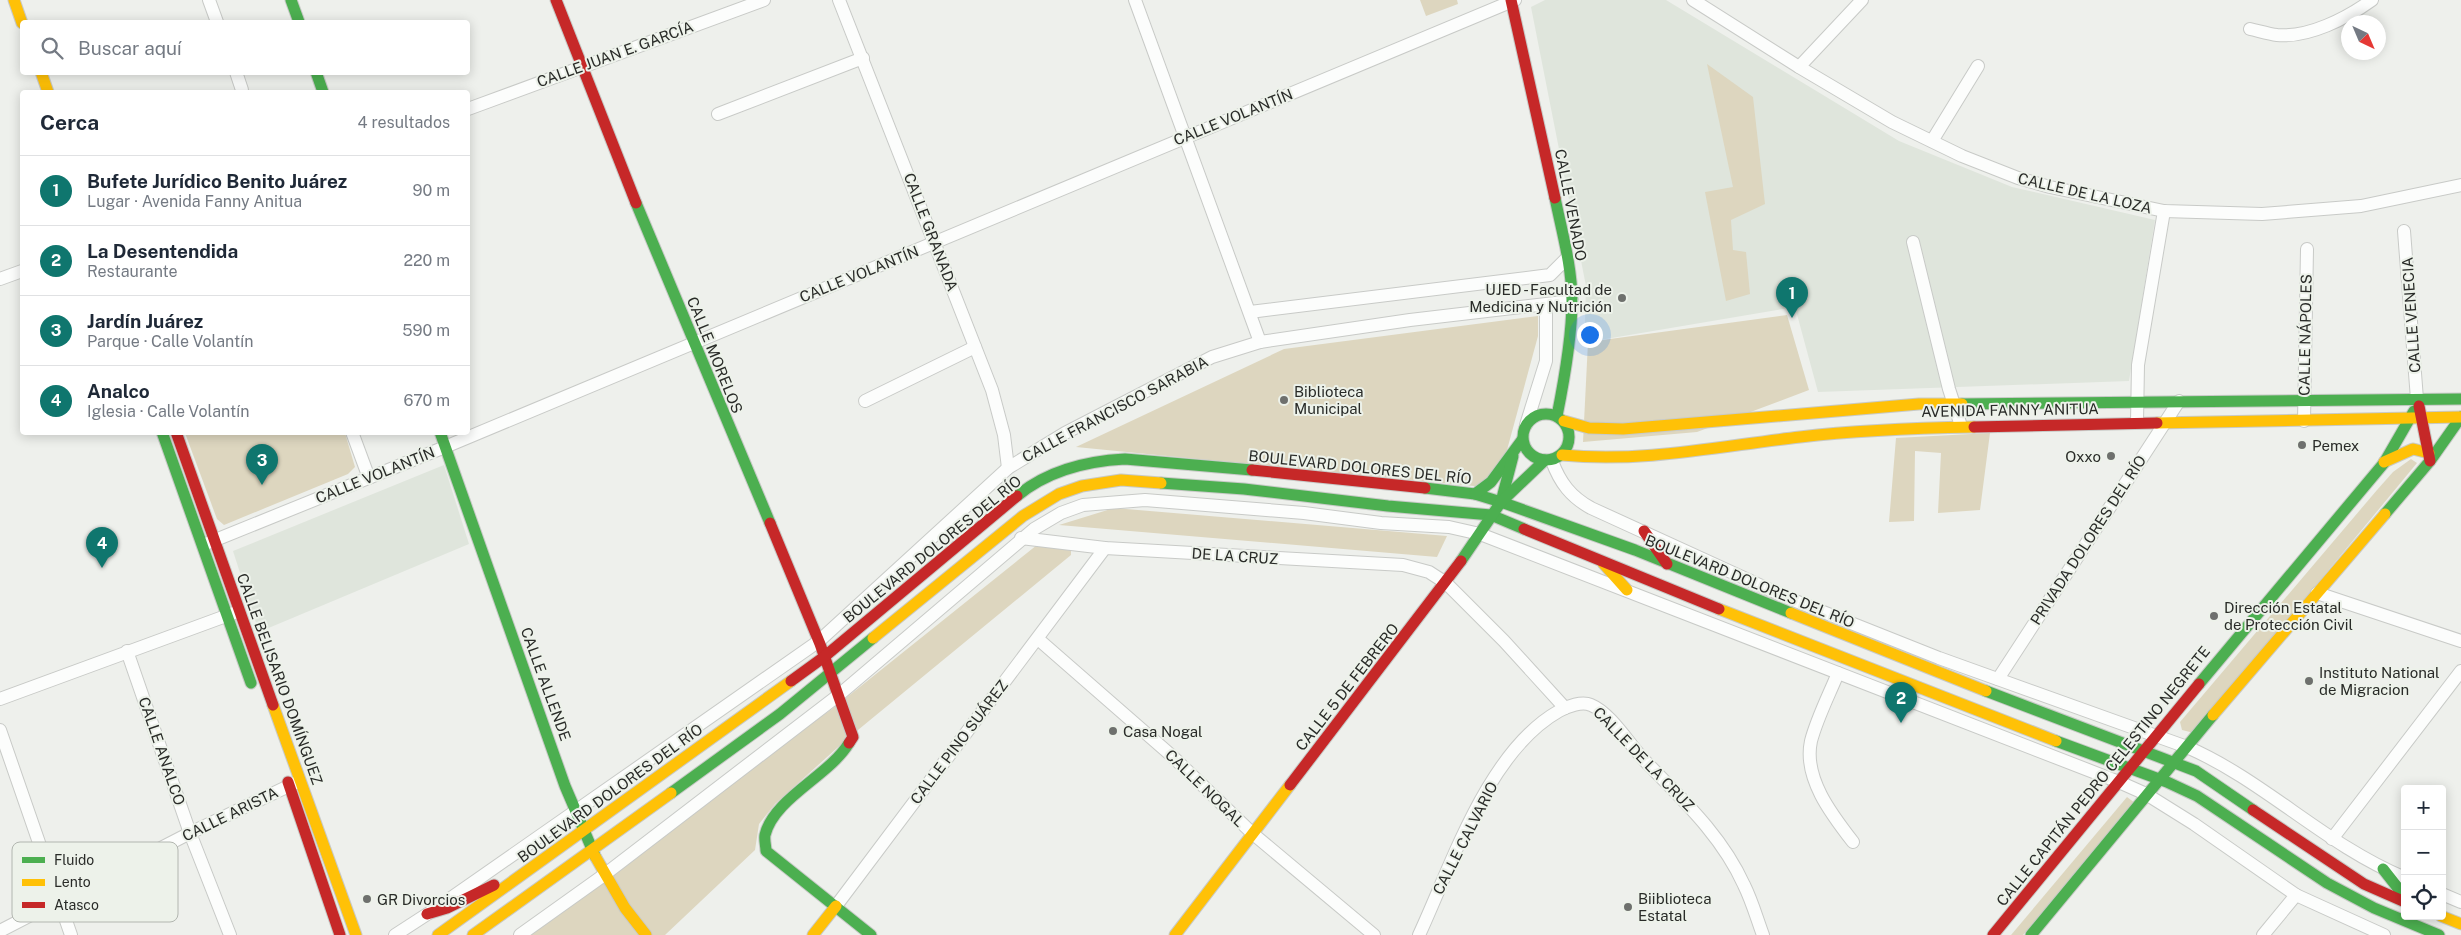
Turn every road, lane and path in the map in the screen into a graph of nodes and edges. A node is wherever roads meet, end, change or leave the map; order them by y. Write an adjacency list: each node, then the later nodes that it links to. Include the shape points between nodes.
1 (14, 0): 12 (main road)
2 (208, 0): 13 (street)
3 (291, 0): 14 (main road)
4 (556, 0): 17 (main road, CALLE MORELOS)
5 (764, 0): 17 (street, CALLE JUAN E. GARCÍA)
6 (839, 0): 16 (street, CALLE GRANADA)
7 (1135, 0): 28 (street)
8 (1693, 0): 19 (street, CALLE DE LA LOZA)
9 (1862, 0): 19 (street)
10 (2372, 0): 15 (street, via 2340,19 2301,32 2278,35)
11 (1513, 1): 28 (street, CALLE VOLANTÍN); 36 (main road, CALLE VENADO)
12 (21, 20)
13 (216, 20)
14 (297, 20)
15 (2250, 29)
16 (863, 58): 27 (street); 33 (street, CALLE GRANADA)
17 (582, 66): 26 (street, CALLE JUAN E. GARCÍA); 42 (main road, CALLE MORELOS)
18 (1978, 66): 29 (street)
19 (1799, 67): 29 (street, CALLE DE LA LOZA, via 1892,122)
20 (42, 75): 23 (main road)
21 (237, 75): 24 (street)
22 (317, 75): 25 (main road)
23 (47, 90)
24 (242, 90)
25 (322, 90)
26 (470, 108)
27 (718, 114)
28 (1184, 137): 33 (street, CALLE VOLANTÍN); 41 (street)
29 (1932, 141): 31 (street, CALLE DE LA LOZA, via 2018,178)
30 (2461, 185): 31 (street, CALLE DE LA LOZA, via 2361,206 2292,213)
31 (2164, 211): 49 (street, via 2138,365)
32 (2404, 231): 45 (street, CALLE VENECIA)
33 (936, 242): 42 (street, CALLE VOLANTÍN); 44 (street, CALLE GRANADA)
34 (1913, 242): 51 (street, via 1948,389)
35 (2306, 249): 47 (street, CALLE NÁPOLES)
36 (1567, 258): 39 (main road, CALLE VENADO); 41 (street, via 1550,275)
37 (20, 272): 38 (street)
38 (0, 279)
39 (1572, 301): 40 (street, CALLE FRANCISCO SARABIA); 53 (main road, CALLE VENADO)
40 (1546, 305): 43 (street, CALLE FRANCISCO SARABIA); 59 (street, via 1546,361)
41 (1250, 312): 43 (street)
42 (693, 342): 66 (street, CALLE VOLANTÍN); 91 (main road, CALLE MORELOS)
43 (1260, 342): 71 (street, CALLE FRANCISCO SARABIA, via 1212,357 1065,433)
44 (975, 347): 48 (street); 71 (street, CALLE GRANADA, via 992,390 1004,435)
45 (2417, 399): 46 (main road, AVENIDA FANNY ANITUA); 47 (main road, AVENIDA FANNY ANITUA); 54 (main road, CALLE CAPITÁN PEDRO CELESTINO NEGRETE); 55 (main road)
46 (2461, 399)
47 (2304, 400): 50 (main road, AVENIDA FANNY ANITUA); 56 (street, CALLE NÁPOLES)
48 (865, 401)
49 (2139, 401): 50 (main road, AVENIDA FANNY ANITUA); 51 (main road, AVENIDA FANNY ANITUA); 57 (street)
50 (2179, 401): 58 (street, PRIVADA DOLORES DEL RÍO)
51 (1956, 405): 53 (main road, AVENIDA FANNY ANITUA, via 1870,406 1623,429 1589,428); 60 (street)
52 (2461, 417): 55 (main road, AVENIDA FANNY ANITUA); 68 (main road)
53 (1560, 419): 59 (main road, via 1540,414); 69 (main road, via 1569,436 1568,444)
54 (2411, 419): 55 (main road, AVENIDA FANNY ANITUA); 56 (main road, AVENIDA FANNY ANITUA); 70 (main road, CALLE CAPITÁN PEDRO CELESTINO NEGRETE)
55 (2423, 419): 68 (main road)
56 (2304, 421): 58 (main road, AVENIDA FANNY ANITUA)
57 (2137, 422): 58 (main road, AVENIDA FANNY ANITUA); 60 (main road, AVENIDA FANNY ANITUA)
58 (2166, 422): 97 (street, PRIVADA DOLORES DEL RÍO)
59 (1526, 425): 65 (main road)
60 (1961, 426): 69 (main road, AVENIDA FANNY ANITUA, via 1818,434 1621,459)
61 (163, 435): 80 (main road, CALLE BELISARIO DOMÍNGUEZ)
62 (177, 435): 79 (main road, CALLE BELISARIO DOMÍNGUEZ)
63 (353, 435): 72 (street)
64 (441, 435): 66 (main road, CALLE ALLENDE)
65 (1522, 440): 67 (main road); 69 (main road, via 1530,454)
66 (444, 447): 72 (street, CALLE VOLANTÍN); 113 (main road, CALLE ALLENDE)
67 (1513, 454): 73 (main road, via 1490,482); 74 (main road)
68 (2430, 457): 70 (main road, via 2413,449); 86 (main road)
69 (1553, 459): 74 (main road, CALLE 5 DE FEBRERO); 76 (street, via 1558,476 1575,498)
70 (2384, 463): 103 (main road, CALLE CAPITÁN PEDRO CELESTINO NEGRETE)
71 (1008, 468): 91 (street, CALLE FRANCISCO SARABIA)
72 (369, 478): 79 (street, CALLE VOLANTÍN)
73 (1475, 494): 74 (main road, BOULEVARD DOLORES DEL RÍO); 93 (main road, BOULEVARD DOLORES DEL RÍO, via 1346,478 1146,460 1092,461 1055,474 1012,499)
74 (1501, 502): 75 (main road, CALLE 5 DE FEBRERO); 83 (main road, BOULEVARD DOLORES DEL RÍO)
75 (1491, 515): 77 (main road, CALLE 5 DE FEBRERO); 82 (main road, BOULEVARD DOLORES DEL RÍO); 95 (main road, BOULEVARD DOLORES DEL RÍO, via 1169,482 1121,480 1090,484 1059,494 1023,516)
76 (1644, 531): 83 (main road); 97 (street, via 1788,598)
77 (1480, 534): 78 (street, via 1449,527 1145,500 1083,505 1061,513); 84 (main road, CALLE 5 DE FEBRERO); 85 (street)
78 (1021, 538): 81 (street, DE LA CRUZ); 98 (street)
79 (215, 540): 80 (street, CALLE VOLANTÍN); 87 (main road, CALLE BELISARIO DOMÍNGUEZ)
80 (202, 545): 88 (main road, CALLE BELISARIO DOMÍNGUEZ)
81 (1105, 548): 84 (street, DE LA CRUZ, via 1403,565 1428,572); 89 (street, CALLE PINO SUÁREZ)
82 (1600, 559): 85 (main road); 108 (main road, BOULEVARD DOLORES DEL RÍO)
83 (1668, 565): 105 (main road, BOULEVARD DOLORES DEL RÍO)
84 (1446, 583): 101 (street, via 1504,640); 116 (main road, CALLE 5 DE FEBRERO)
85 (1627, 590): 96 (street)
86 (2317, 593): 90 (street); 104 (main road)
87 (239, 612): 88 (street); 111 (main road, CALLE BELISARIO DOMÍNGUEZ)
88 (226, 616): 92 (street); 99 (main road, CALLE BELISARIO DOMÍNGUEZ)
89 (1038, 639): 116 (street, CALLE NOGAL, via 1172,756); 131 (street, CALLE PINO SUÁREZ)
90 (2461, 641)
91 (819, 642): 93 (main road, CALLE MORELOS); 113 (street, CALLE FRANCISCO SARABIA)
92 (127, 651): 100 (street); 115 (street, CALLE ANALCO)
93 (824, 657): 95 (main road, CALLE MORELOS); 114 (main road, BOULEVARD DOLORES DEL RÍO)
94 (2461, 671): 117 (street)
95 (831, 673): 98 (main road, CALLE MORELOS); 121 (main road, BOULEVARD DOLORES DEL RÍO)
96 (1838, 673): 110 (street); 120 (street, via 1813,736 1810,765 1833,816)
97 (1998, 679): 103 (street)
98 (840, 694): 123 (street); 131 (main road, CALLE MORELOS, via 853,737 849,746 792,797 777,815 765,839 766,851)
99 (256, 697)
100 (0, 699)
101 (1565, 708): 151 (street, CALLE CALVARIO, via 1549,716 1530,733 1509,756 1487,790 1452,858); 152 (street, CALLE DE LA CRUZ, via 1588,704 1603,713 1710,829 1745,886)
102 (0, 730): 118 (street)
103 (2154, 736): 104 (street); 105 (main road, CALLE CAPITÁN PEDRO CELESTINO NEGRETE)
104 (2187, 747): 106 (main road); 117 (street, via 2234,771)
105 (2142, 751): 106 (main road, BOULEVARD DOLORES DEL RÍO); 108 (main road, CALLE CAPITÁN PEDRO CELESTINO NEGRETE)
106 (2173, 762): 109 (main road); 129 (main road, BOULEVARD DOLORES DEL RÍO, via 2216,783 2364,884)
107 (282, 768): 111 (main road, CALLE BELISARIO DOMÍNGUEZ)
108 (2128, 769): 109 (main road, BOULEVARD DOLORES DEL RÍO); 110 (main road, CALLE CAPITÁN PEDRO CELESTINO NEGRETE)
109 (2158, 779): 112 (main road); 157 (main road, BOULEVARD DOLORES DEL RÍO, via 2198,797 2312,875 2351,897)
110 (2120, 782): 112 (street); 153 (main road, CALLE CAPITÁN PEDRO CELESTINO NEGRETE)
111 (295, 783): 115 (street, CALLE ARISTA); 140 (main road, CALLE BELISARIO DOMÍNGUEZ); 141 (main road, CALLE BELISARIO DOMÍNGUEZ)
112 (2146, 794): 127 (street); 154 (main road)
113 (575, 810): 114 (main road, CALLE ALLENDE); 132 (street, CALLE FRANCISCO SARABIA)
114 (585, 831): 121 (main road, CALLE ALLENDE); 125 (main road, BOULEVARD DOLORES DEL RÍO)
115 (190, 833): 119 (street, CALLE ARISTA); 139 (street, CALLE ANALCO)
116 (1252, 833): 149 (main road, CALLE 5 DE FEBRERO); 150 (street, CALLE NOGAL)
117 (2332, 839): 122 (street)
118 (40, 842)
119 (173, 842)
120 (1853, 842)
121 (594, 850): 123 (main road, CALLE ALLENDE); 144 (main road, BOULEVARD DOLORES DEL RÍO)
122 (2383, 869): 124 (street); 126 (main road)
123 (604, 875): 145 (street); 146 (main road, CALLE ALLENDE, via 625,910)
124 (2401, 876)
125 (517, 878): 132 (main road, via 490,886 447,908); 143 (main road, BOULEVARD DOLORES DEL RÍO)
126 (2401, 892)
127 (2296, 896): 155 (street); 156 (street)
128 (2446, 896): 130 (street)
129 (2401, 900)
130 (2461, 902)
131 (836, 906): 147 (main road, CALLE PINO SUÁREZ); 148 (main road)
132 (427, 914): 142 (street, CALLE FRANCISCO SARABIA)
133 (2446, 918): 136 (main road)
134 (17, 922): 137 (street, CALLE ARISTA)
135 (67, 922): 138 (street)
136 (2461, 924)
137 (0, 931)
138 (71, 935)
139 (230, 935)
140 (340, 935)
141 (356, 935)
142 (395, 935)
143 (438, 935)
144 (473, 935)
145 (520, 935)
146 (646, 935)
147 (813, 935)
148 (872, 935)
149 (1175, 935)
150 (1374, 935)
151 (1419, 935)
152 (1763, 935)
153 (1993, 935)
154 (2031, 935)
155 (2263, 935)
156 (2384, 935)
157 (2439, 935)

